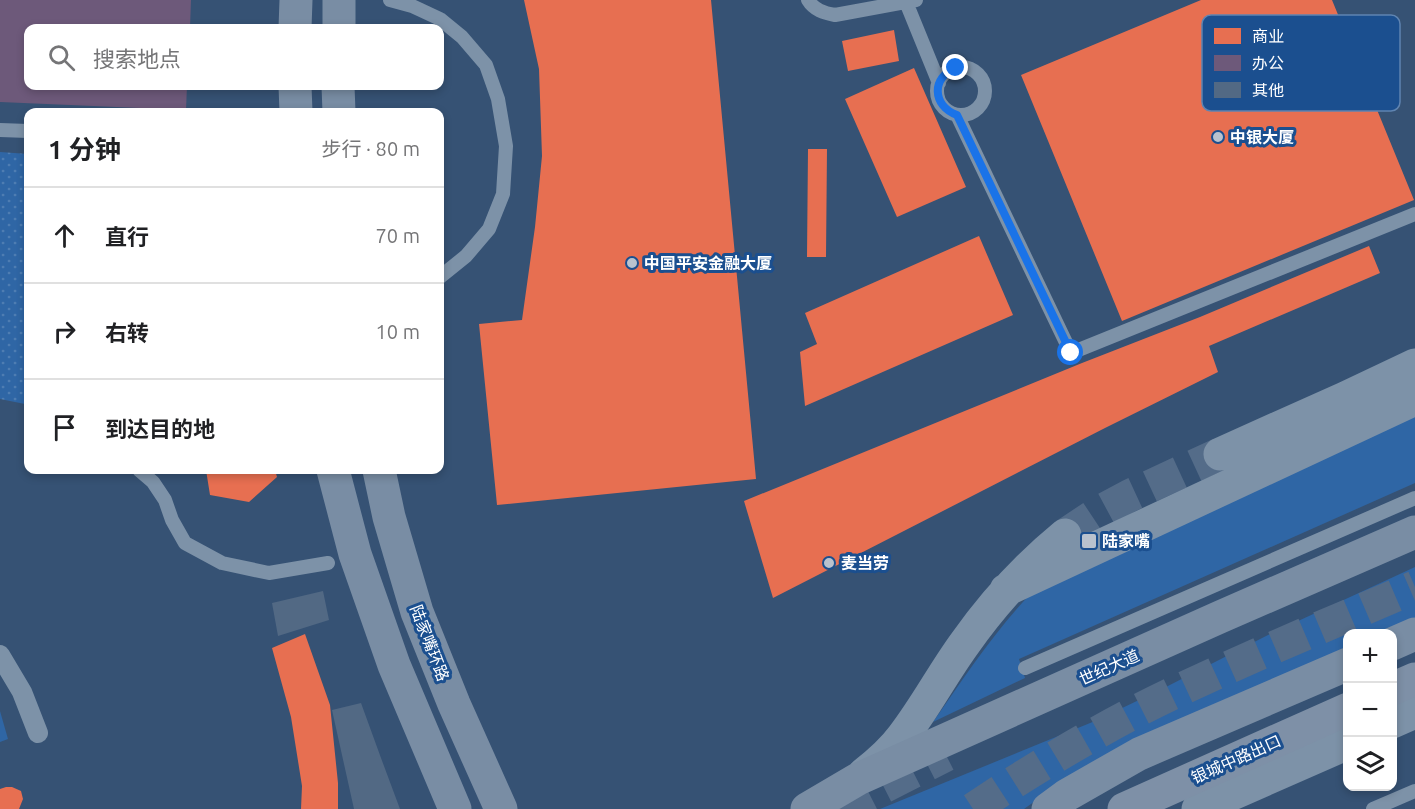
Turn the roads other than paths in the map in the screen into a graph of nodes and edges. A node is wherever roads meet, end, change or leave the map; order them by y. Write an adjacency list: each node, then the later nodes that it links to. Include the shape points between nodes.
1 (296, 0): 6 (main road)
2 (339, 0): 7 (main road)
3 (390, 0): 17 (lane, via 440,19 462,37 486,65 498,99 506,146 502,194 489,229 466,256)
4 (808, 0): 5 (lane, via 821,13 834,15)
5 (911, 1): 8 (lane)
6 (295, 24)
7 (339, 24)
8 (939, 83): 13 (lane, via 943,107); 13 (lane, via 949,70 964,67 982,79 985,93 979,107)
9 (296, 90): 11 (main road)
10 (338, 90): 12 (main road)
11 (296, 108)
12 (339, 108)
13 (957, 115): 16 (lane, via 1071,353)
14 (0, 130): 15 (lane)
15 (24, 131)
16 (1415, 214)
17 (444, 273)
18 (1415, 364): 20 (street)
19 (1415, 399): 28 (street)
20 (1220, 454)
21 (144, 474): 27 (lane, via 165,500 184,543 222,563 269,573)
22 (334, 474): 44 (main road, via 355,554 394,665)
23 (380, 474): 45 (main road, 陆家嘴环路, via 417,612)
24 (1415, 498): 33 (lane)
25 (1415, 532): 42 (main road, 世纪大道)
26 (1065, 535): 28 (street)
27 (328, 563)
28 (1006, 590): 42 (street, via 964,644 903,736 877,764)
29 (1415, 634): 30 (main road)
30 (1397, 642)
31 (0, 655): 39 (street, via 22,692)
32 (1343, 666): 47 (main road, via 1139,754)
33 (1025, 668)
34 (1415, 679): 35 (highway)
35 (1397, 687)
36 (1343, 711): 48 (highway, 银城中路出口)
37 (1415, 712): 38 (street)
38 (1397, 720)
39 (38, 734)
40 (1343, 745): 43 (street)
41 (1415, 791): 49 (lane)
42 (841, 793): 46 (main road, 世纪大道)
43 (1204, 808)
44 (455, 809)
45 (501, 809)
46 (807, 809)
47 (1048, 809)
48 (1124, 809)
49 (1373, 809)

